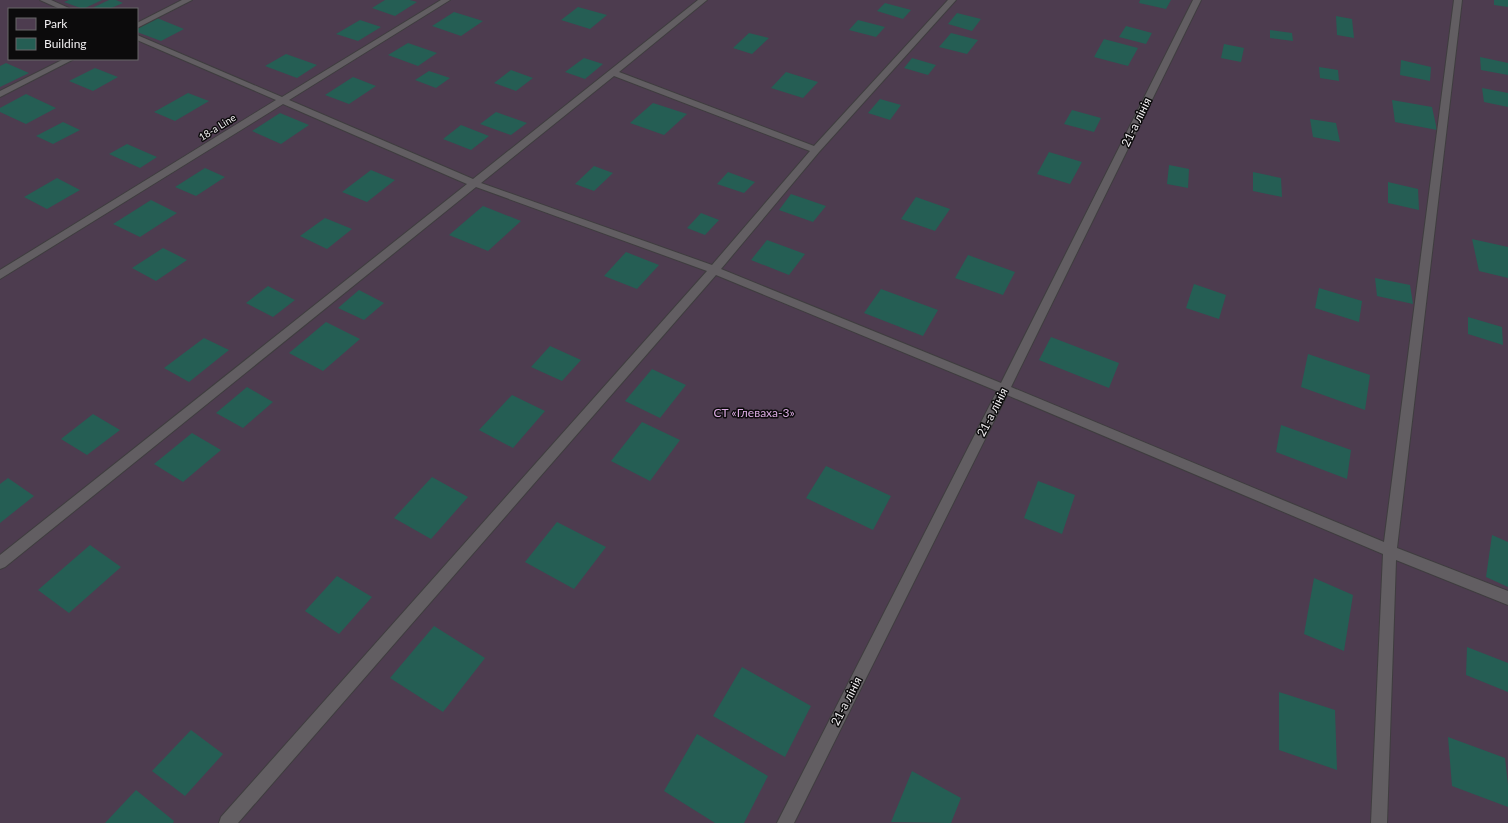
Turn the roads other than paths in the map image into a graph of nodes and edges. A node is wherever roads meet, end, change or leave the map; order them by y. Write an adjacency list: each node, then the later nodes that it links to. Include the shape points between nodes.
1 (44, 0): 8 (lane)
2 (188, 0): 9 (lane)
3 (446, 0): 14 (lane, 18-a Line)
4 (703, 0): 12 (lane)
5 (952, 0): 15 (lane)
6 (1197, 0): 19 (lane, 21-а лінія)
7 (1458, 0): 20 (lane)
8 (64, 8)
9 (138, 25)
10 (138, 37): 14 (lane)
11 (68, 60): 13 (lane)
12 (612, 72): 15 (lane); 16 (lane)
13 (0, 94)
14 (281, 101): 16 (lane); 18 (lane, 18-a Line)
15 (816, 150): 17 (lane)
16 (473, 182): 17 (lane); 21 (lane)
17 (714, 270): 19 (lane); 23 (lane)
18 (0, 275)
19 (1004, 389): 20 (lane); 24 (lane, 21-а лінія)
20 (1390, 551): 22 (lane); 25 (lane)
21 (0, 563)
22 (1508, 598)
23 (227, 823)
24 (785, 823)
25 (1379, 823)

